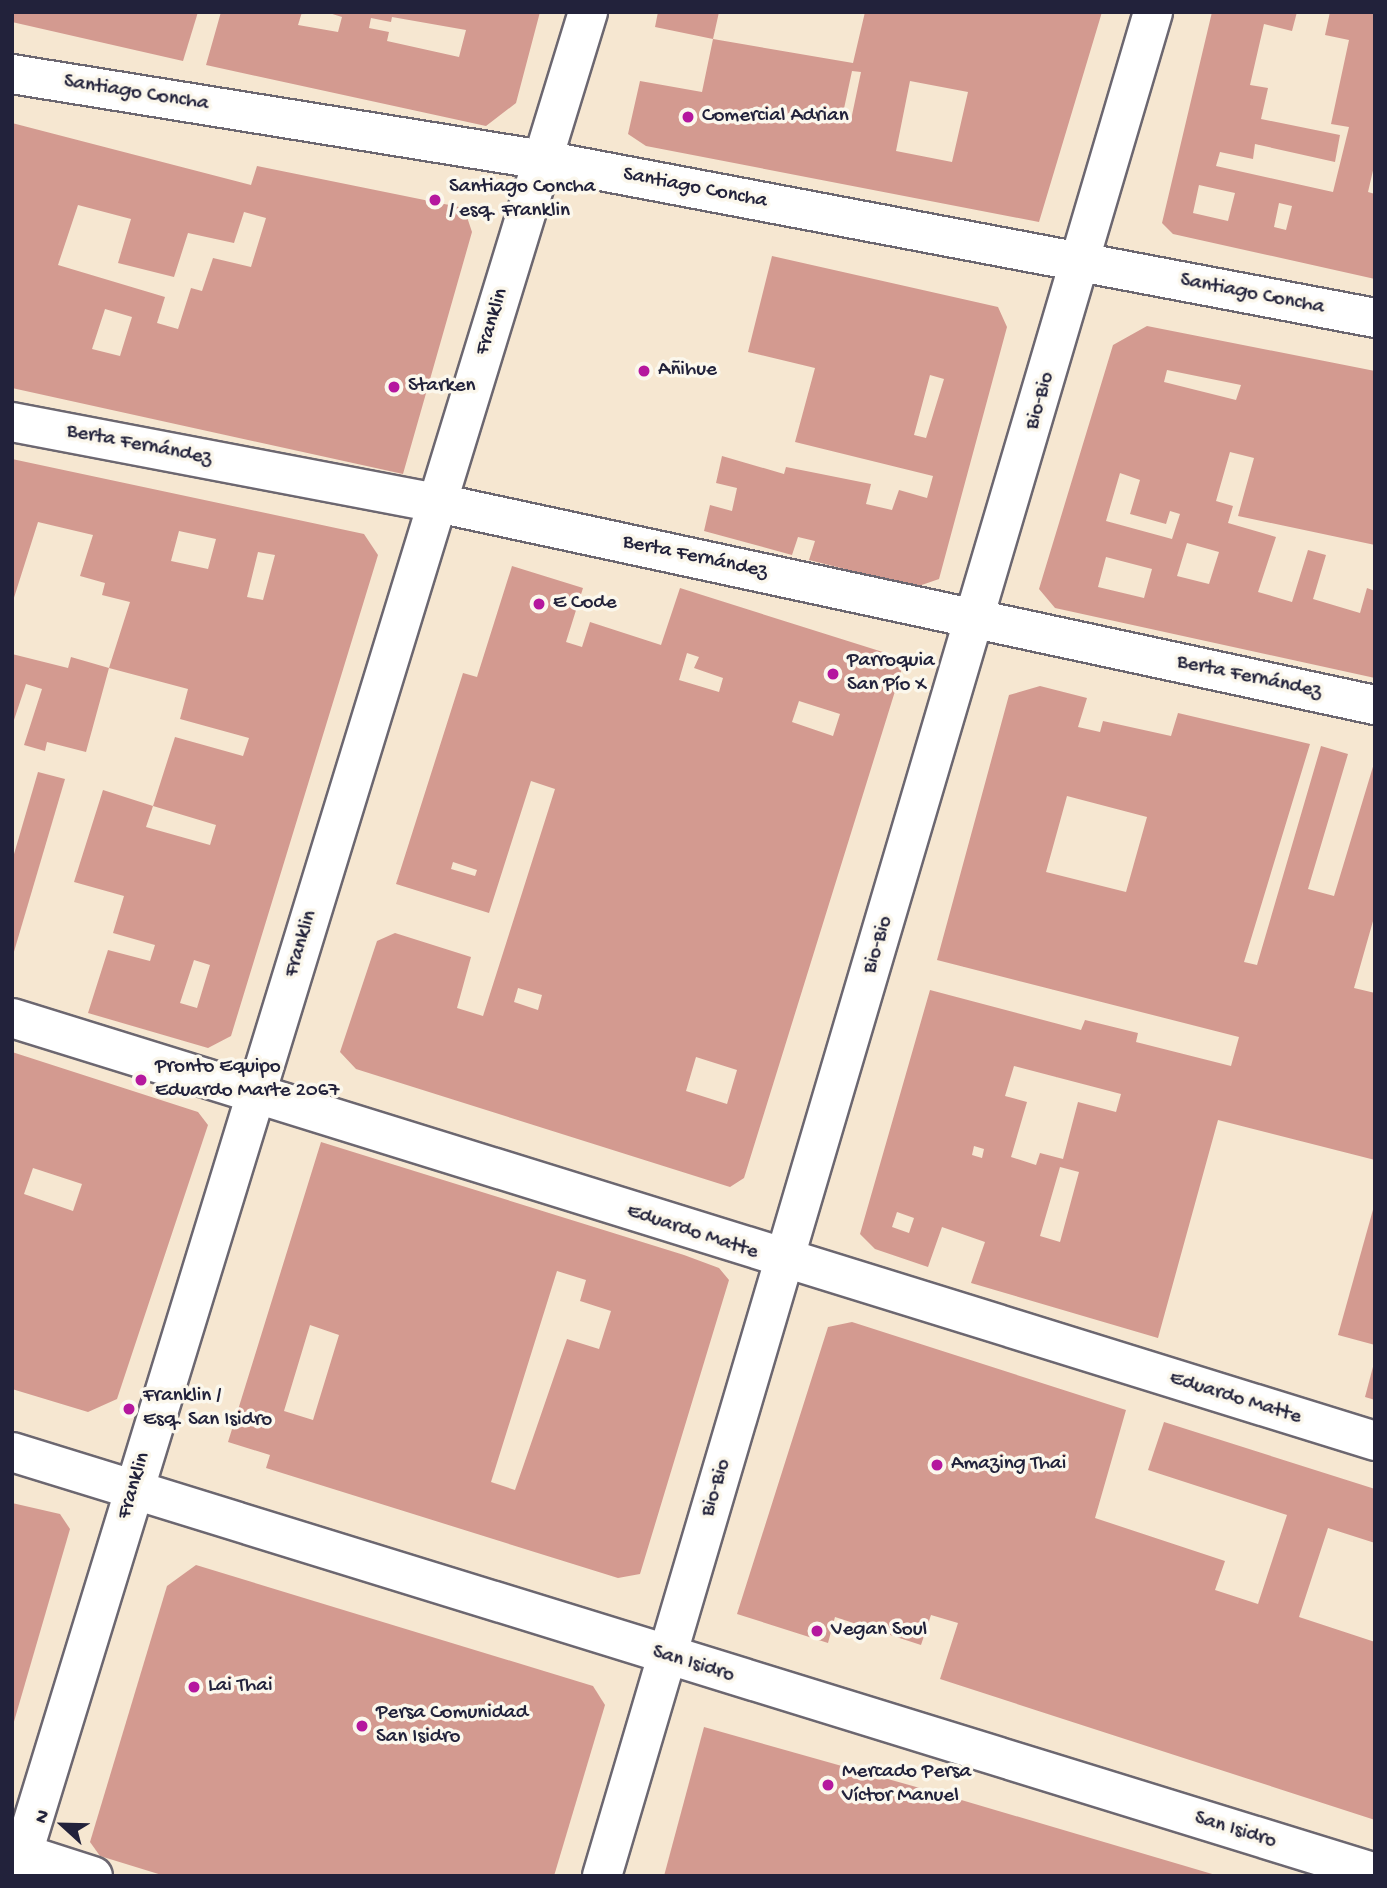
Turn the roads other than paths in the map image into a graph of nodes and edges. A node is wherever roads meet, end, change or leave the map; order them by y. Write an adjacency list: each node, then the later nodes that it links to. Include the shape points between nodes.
1 (588, 12): 4 (street, Franklin)
2 (1153, 12): 5 (street, Bio-Bio)
3 (12, 74): 4 (street, Santiago Concha)
4 (543, 160): 5 (street, Santiago Concha); 8 (street, Franklin)
5 (1081, 262): 6 (street, Santiago Concha); 9 (street, Bio-Bio)
6 (1375, 318)
7 (12, 422): 8 (street, Berta Fernández)
8 (438, 503): 9 (street, Berta Fernández); 12 (street, Franklin)
9 (976, 619): 10 (street, Berta Fernández); 13 (street, Bio-Bio)
10 (1375, 705)
11 (12, 1018): 12 (street, Eduardo Matte)
12 (256, 1092): 13 (street, Eduardo Matte); 16 (street, Franklin)
13 (784, 1263): 14 (street, Eduardo Matte); 17 (street, Bio-Bio)
14 (1375, 1441)
15 (12, 1452): 16 (street, San Isidro)
16 (134, 1490): 17 (street, San Isidro); 18 (street, Franklin)
17 (667, 1657): 19 (street, San Isidro); 21 (street, Bio-Bio)
18 (17, 1860): 20 (street)
19 (1375, 1873)
20 (93, 1876)
21 (602, 1876)

